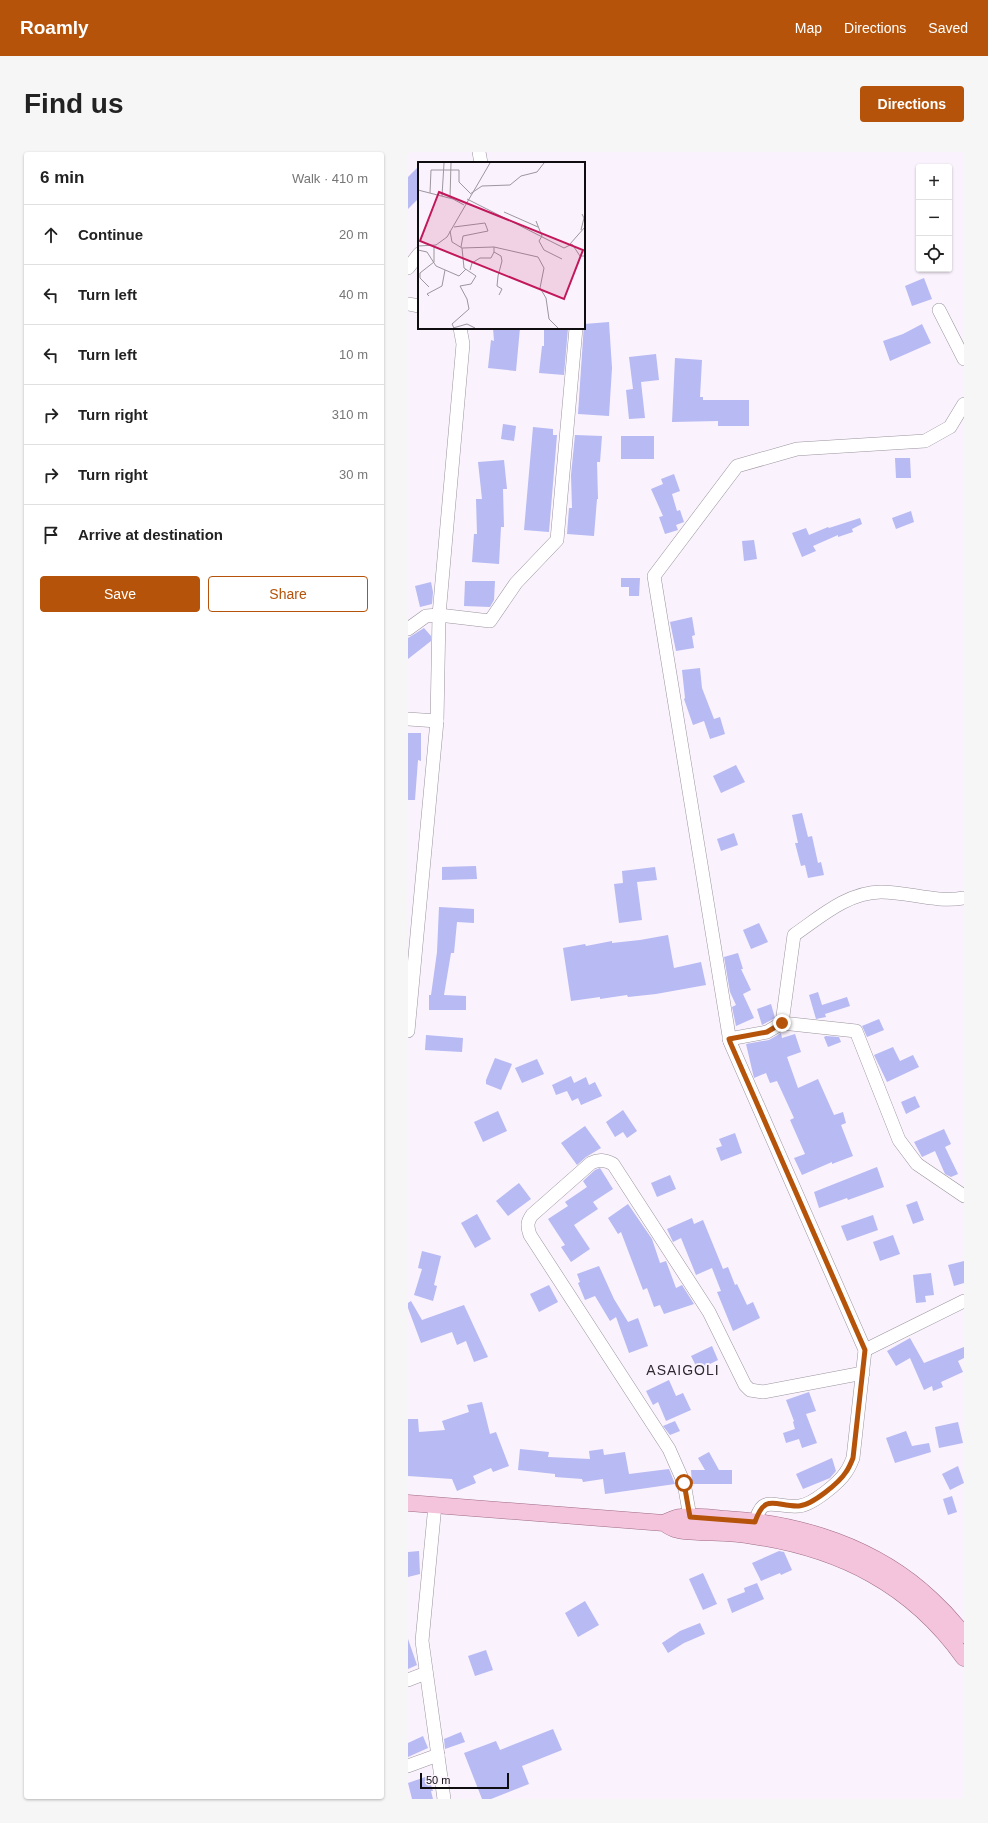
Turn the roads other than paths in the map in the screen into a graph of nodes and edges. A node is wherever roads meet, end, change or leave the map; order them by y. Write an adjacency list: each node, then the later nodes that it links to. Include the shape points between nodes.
1 (418, 255): 2 (street)
2 (408, 268)
3 (408, 304): 4 (street)
4 (418, 306)
5 (939, 310): 8 (street)
6 (460, 329): 10 (street, via 463,344)
7 (576, 329): 10 (street, via 557,540 516,583 490,621)
8 (964, 359)
9 (964, 404): 18 (street, via 950,427 925,441 797,449 737,466 654,576)
10 (439, 616): 11 (street, via 426,616); 13 (street)
11 (408, 629)
12 (408, 719): 13 (street)
13 (437, 721): 15 (street)
14 (964, 898): 16 (street, via 948,900 882,892 867,893 839,904 794,935)
15 (413, 927): 17 (street)
16 (782, 1023): 18 (street, via 767,1032); 19 (street, via 856,1032 899,1140 917,1164)
17 (408, 1031)
18 (729, 1039): 21 (street)
19 (964, 1196)
20 (964, 1301): 21 (street)
21 (865, 1350): 22 (street)
22 (863, 1373): 25 (street, via 763,1392 750,1390 745,1385 710,1312 613,1164 606,1160 591,1163 532,1215 528,1221 528,1228 530,1235 668,1449 684,1483); 27 (street, via 853,1458 846,1472 821,1496 800,1506 766,1504 759,1508)
23 (408, 1502): 24 (main road)
24 (435, 1505): 26 (main road); 30 (street, via 422,1641)
25 (690, 1517): 26 (main road, via 680,1517); 27 (main road)
26 (664, 1524): 27 (main road, via 678,1530)
27 (753, 1529): 28 (main road, via 795,1528 852,1548 888,1566 931,1599); 29 (main road, via 843,1559 885,1582 914,1602 941,1628)
28 (964, 1635)
29 (964, 1658)
30 (426, 1673): 31 (street); 32 (street)
31 (408, 1680)
32 (438, 1755): 33 (street); 34 (street)
33 (408, 1766)
34 (444, 1799)

